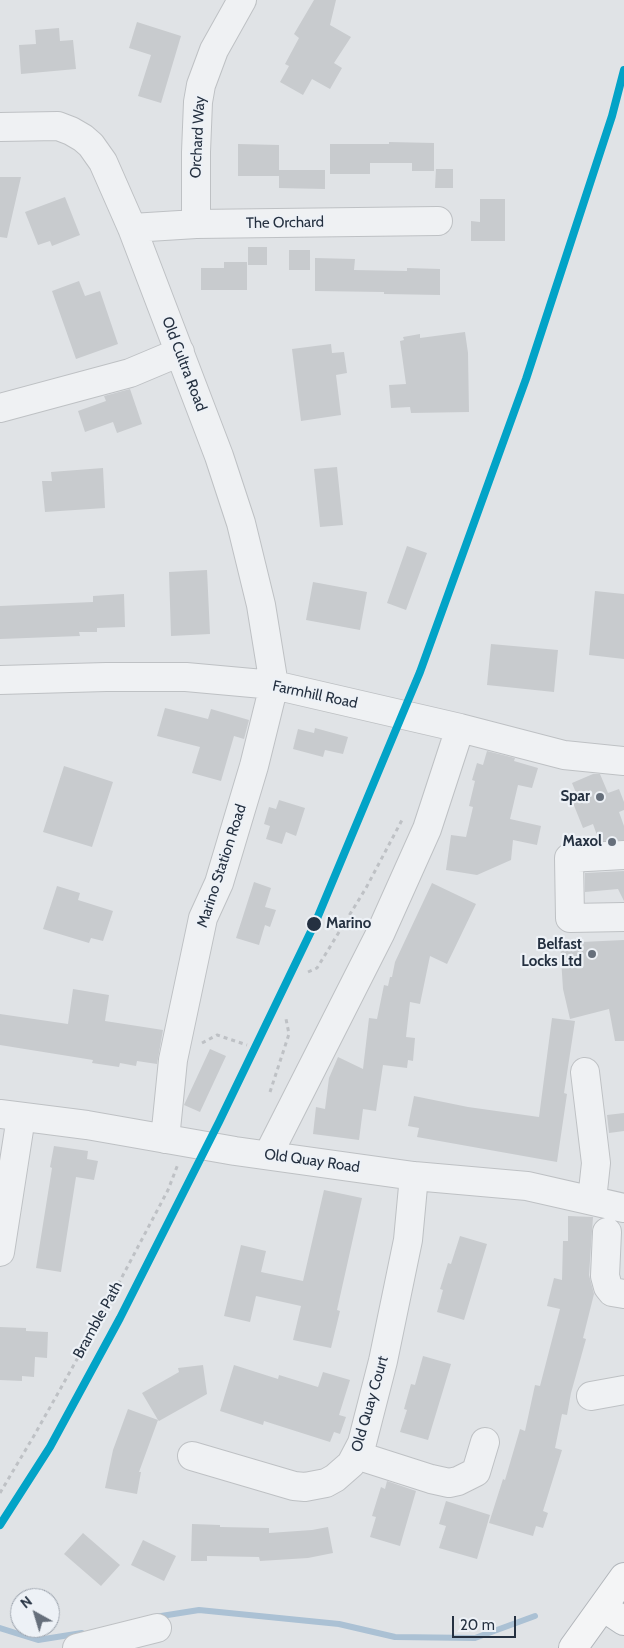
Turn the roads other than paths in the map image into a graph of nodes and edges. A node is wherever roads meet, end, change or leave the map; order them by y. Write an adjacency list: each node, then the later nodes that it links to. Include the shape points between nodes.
1 (242, 0): 4 (street, Orchard Way, via 214,50 201,84 196,152)
2 (0, 127): 5 (street, Old Cultra Road, via 58,126 83,138 98,153)
3 (438, 221): 4 (street, The Orchard)
4 (196, 224): 5 (street, The Orchard)
5 (132, 228): 6 (street, Old Cultra Road)
6 (180, 352): 8 (street, via 130,373); 11 (street, Old Cultra Road, via 241,523)
7 (0, 390): 8 (street)
8 (29, 401): 9 (street)
9 (0, 408)
10 (0, 680): 11 (street, Farmhill Road, via 186,677)
11 (274, 685): 12 (street, Farmhill Road); 18 (street, Marino Station Road, via 220,883 203,918 173,1060)
12 (448, 726): 13 (street, Farmhill Road, via 564,755); 19 (street, via 423,837 380,934)
13 (624, 761)
14 (624, 855): 15 (street, via 569,858 570,918)
15 (624, 917)
16 (585, 1072): 21 (street, via 596,1163)
17 (11, 1116): 18 (street, Old Quay Road, via 87,1124); 24 (street)
18 (181, 1141): 19 (street, Old Quay Road)
19 (258, 1154): 20 (street, Old Quay Road)
20 (414, 1176): 21 (street, Old Quay Road, via 527,1186); 29 (street, Old Quay Court, via 408,1240 383,1361)
21 (592, 1200): 22 (street, Old Quay Road)
22 (624, 1208)
23 (607, 1232): 25 (street, via 604,1276 612,1292)
24 (0, 1252)
25 (624, 1294)
26 (624, 1390): 27 (street)
27 (591, 1396)
28 (486, 1442): 29 (street, via 476,1472 458,1482 440,1482)
29 (356, 1455): 30 (street, Old Quay Court, via 336,1478 321,1485 305,1487)
30 (192, 1456)
31 (624, 1577): 32 (highway)
32 (614, 1614): 35 (highway)
33 (157, 1628): 34 (street)
34 (78, 1648)
35 (573, 1648)

